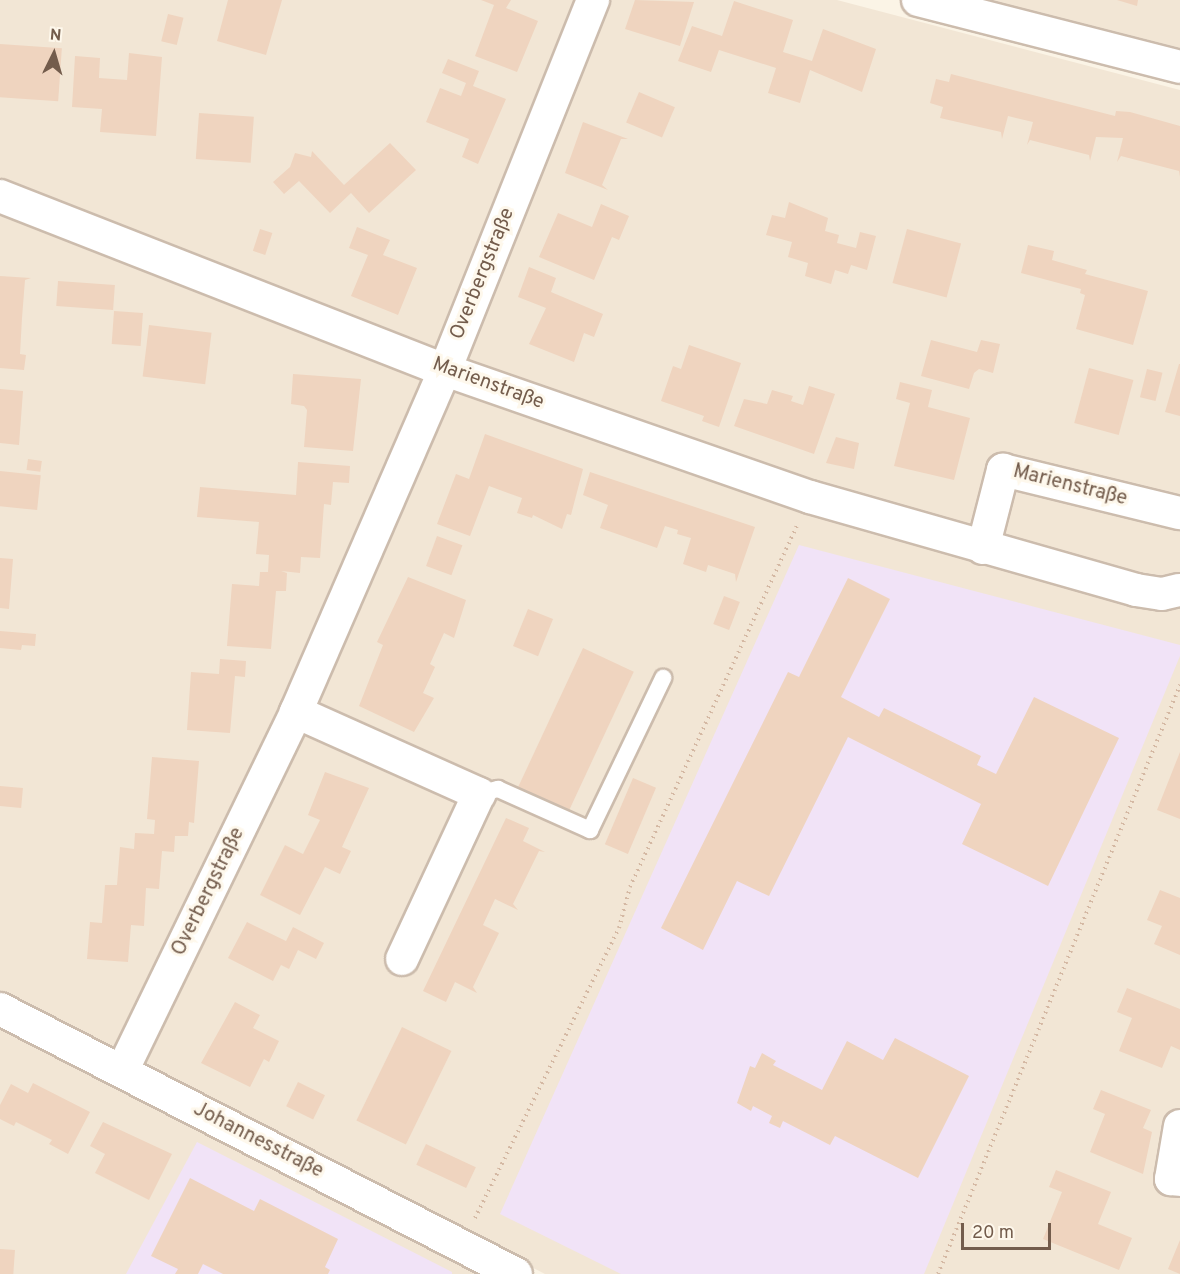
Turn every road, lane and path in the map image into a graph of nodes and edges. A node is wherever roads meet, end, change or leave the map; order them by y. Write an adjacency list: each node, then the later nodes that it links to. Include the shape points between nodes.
1 (593, 0): 5 (street, Overbergstraße)
2 (918, 0): 3 (street)
3 (1179, 62)
4 (0, 196): 5 (street, Marienstraße)
5 (445, 370): 6 (street, Marienstraße); 12 (street, Overbergstraße)
6 (810, 496): 8 (street, Marienstraße); 19 (path, via 630,887 619,928)
7 (1180, 513): 8 (street, Marienstraße, via 1003,470)
8 (983, 548): 9 (street, Marienstraße, via 1137,590 1162,594)
9 (1180, 590)
10 (663, 678): 13 (lane, via 590,830 498,789)
11 (1180, 686): 21 (path)
12 (296, 712): 13 (street); 16 (street, Overbergstraße)
13 (479, 794): 14 (street)
14 (402, 958)
15 (0, 1009): 16 (street, Johannesstraße)
16 (122, 1071): 19 (street, Johannesstraße)
17 (1180, 1126): 18 (street, via 1171,1179)
18 (1180, 1180)
19 (462, 1245): 20 (street, Johannesstraße)
20 (516, 1274)
21 (938, 1274)

